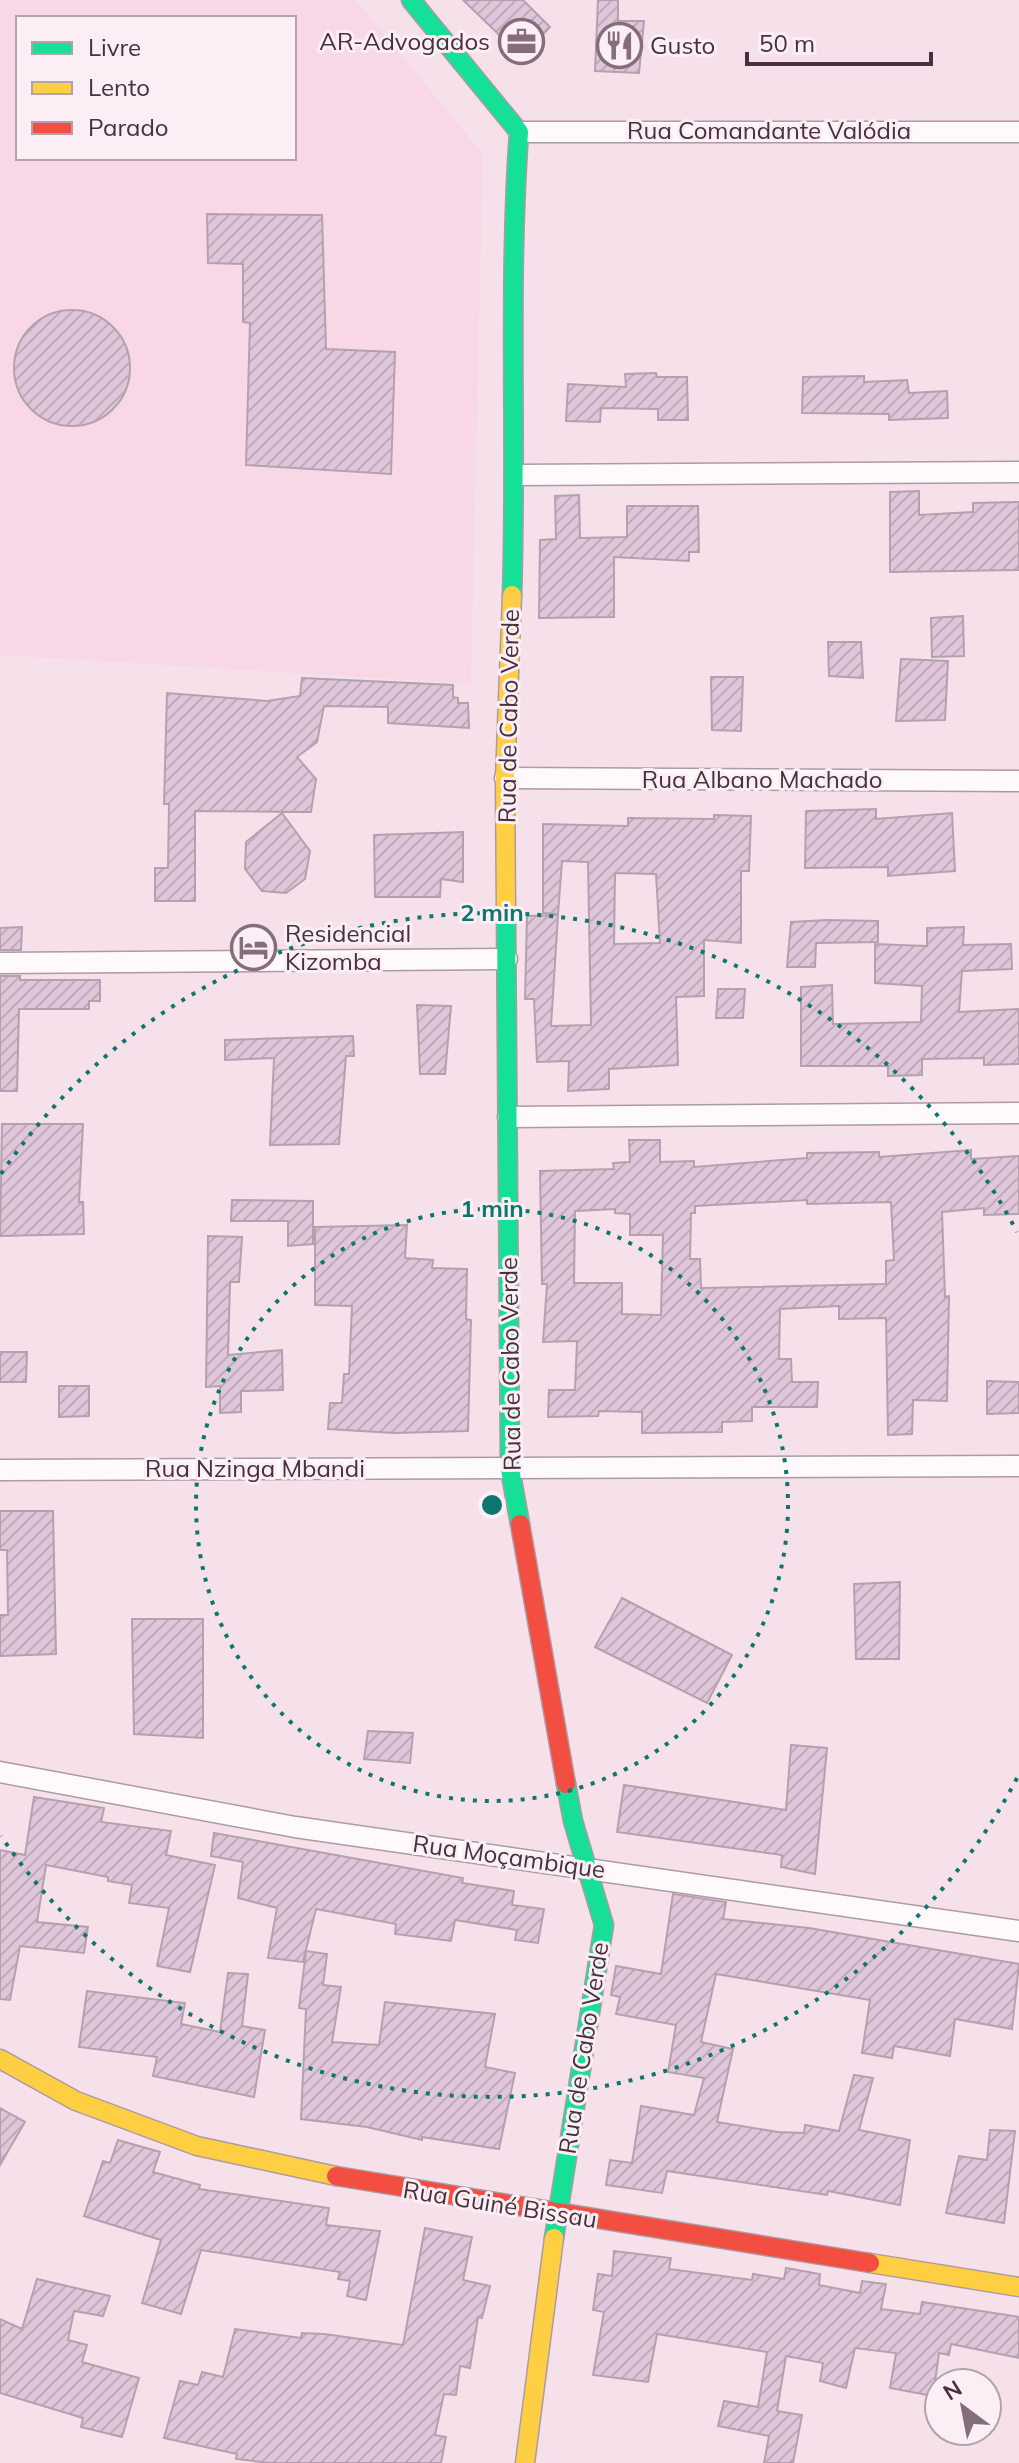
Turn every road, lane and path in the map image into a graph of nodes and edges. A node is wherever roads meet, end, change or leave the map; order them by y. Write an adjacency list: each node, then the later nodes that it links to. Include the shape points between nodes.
1 (411, 0): 2 (main road)
2 (519, 132): 3 (street, Rua Comandante Valódia); 5 (main road, Rua de Cabo Verde, via 514,202)
3 (1019, 132)
4 (1019, 472): 5 (street)
5 (516, 475): 6 (main road, Rua de Cabo Verde)
6 (505, 778): 7 (street, Rua Albano Machado); 8 (main road, Rua de Cabo Verde)
7 (1019, 781)
8 (507, 959): 9 (street); 11 (main road, Rua de Cabo Verde)
9 (0, 963)
10 (1019, 1113): 11 (street)
11 (508, 1117): 13 (main road, Rua de Cabo Verde)
12 (1019, 1466): 13 (street, Rua Nzinga Mbandi)
13 (510, 1469): 14 (street, Rua Nzinga Mbandi); 16 (main road, Rua de Cabo Verde, via 573,1821)
14 (0, 1470)
15 (0, 1772): 16 (street, Rua Moçambique, via 295,1827)
16 (586, 1867): 17 (street, Rua Moçambique); 19 (main road, Rua de Cabo Verde, via 604,1925)
17 (1019, 1931)
18 (0, 2059): 19 (main road, Rua Guiné Bissau, via 76,2101 197,2146 361,2182)
19 (557, 2214): 20 (main road, Rua Guiné Bissau); 21 (main road, Rua de Cabo Verde)
20 (1019, 2287)
21 (525, 2463)

